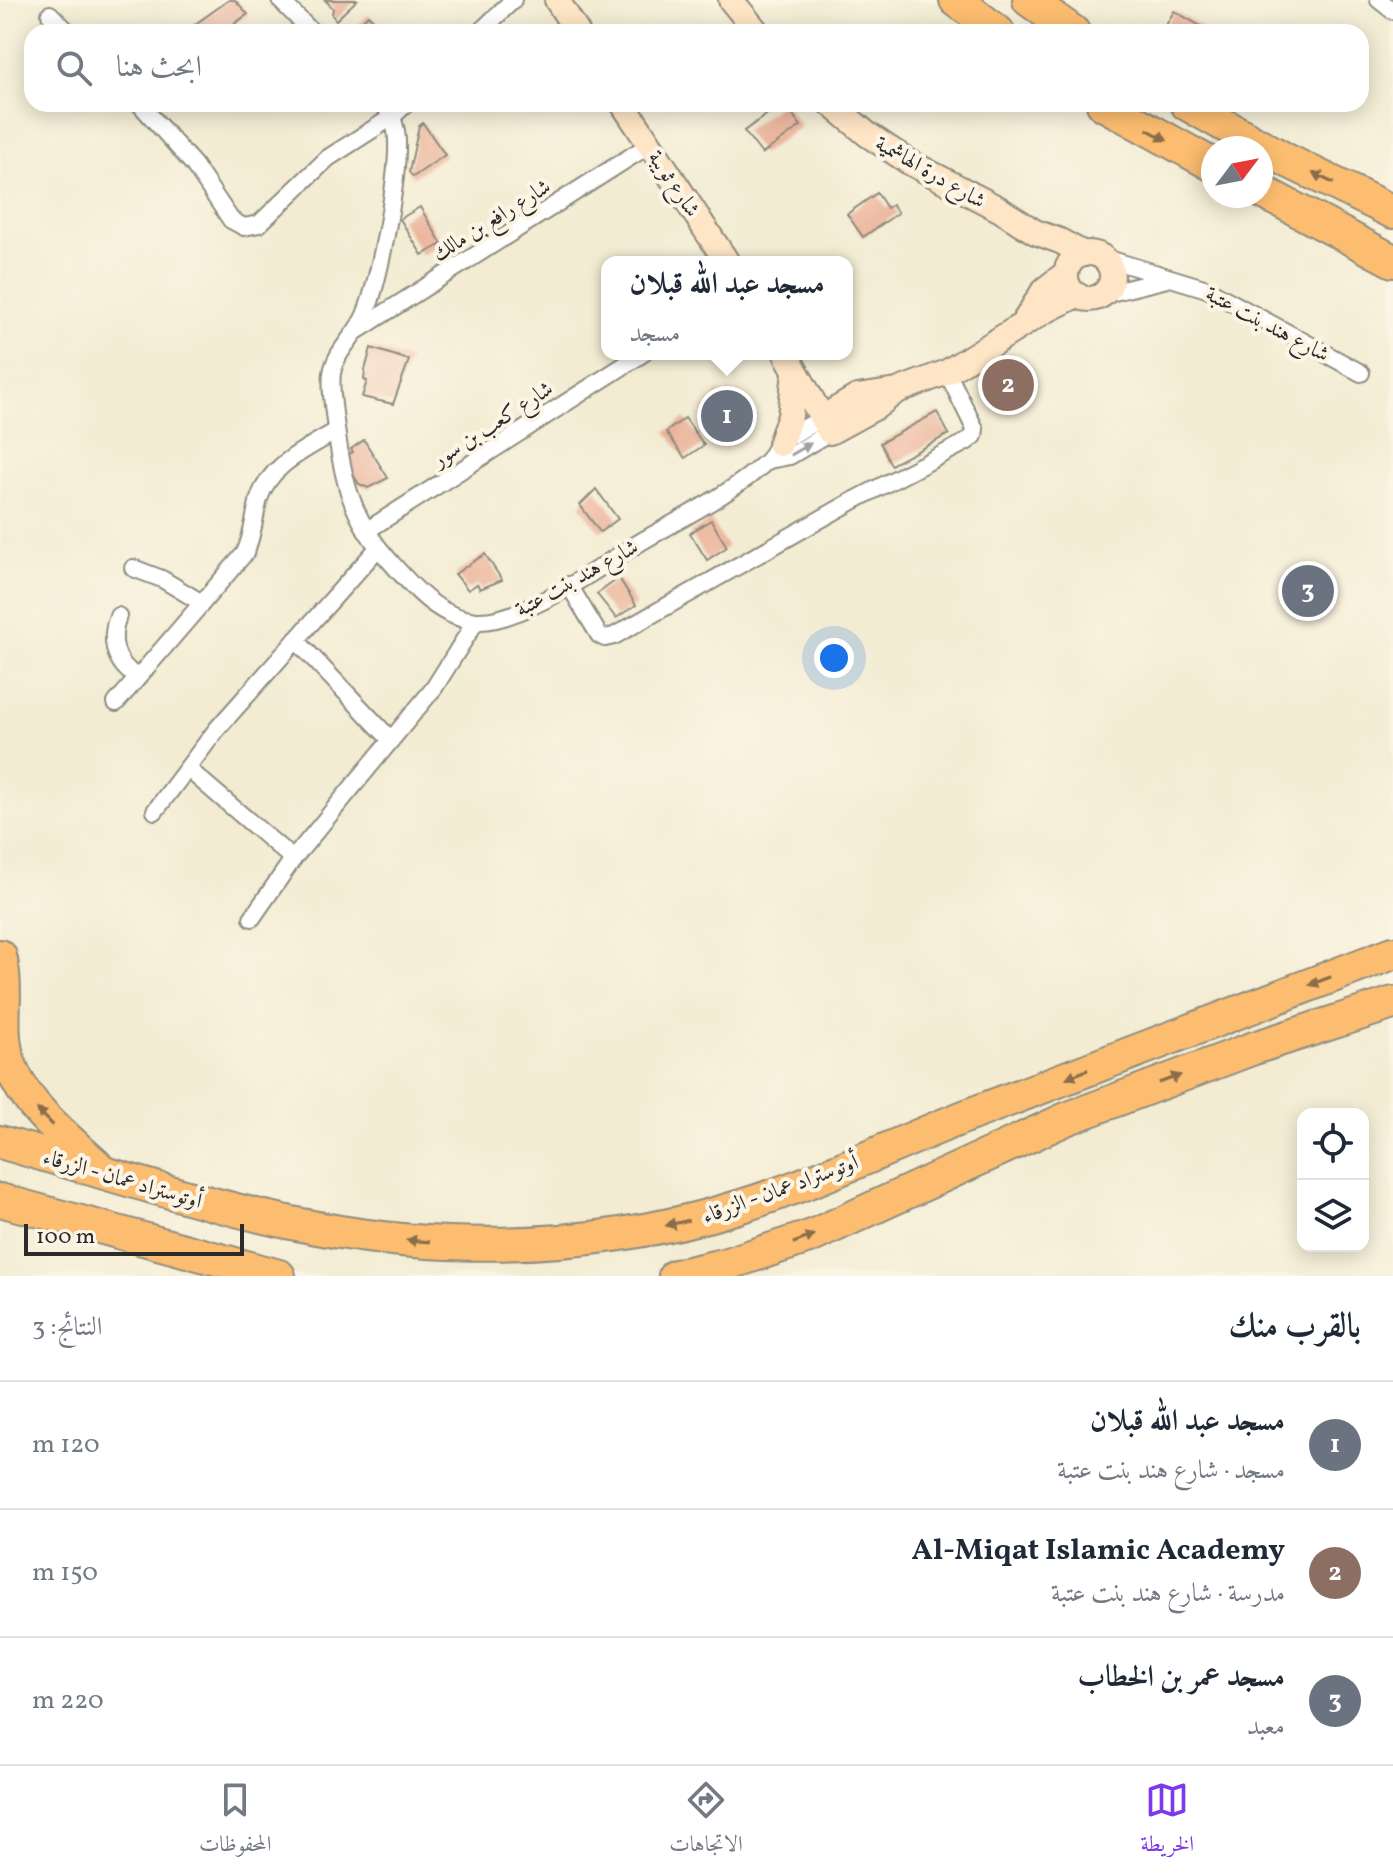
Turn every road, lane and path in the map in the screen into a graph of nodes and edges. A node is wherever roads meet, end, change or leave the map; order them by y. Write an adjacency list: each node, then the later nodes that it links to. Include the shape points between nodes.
1 (280, 0): 11 (street)
2 (513, 0): 12 (street)
3 (557, 0): 13 (street)
4 (731, 0): 14 (street)
5 (956, 0): 15 (highway)
6 (1029, 0): 16 (highway)
7 (1379, 0): 8 (street)
8 (1393, 11)
9 (50, 14): 10 (street)
10 (60, 24)
11 (304, 24)
12 (488, 24)
13 (572, 24)
14 (750, 24)
15 (988, 24)
16 (1062, 24)
17 (147, 112): 18 (street, via 194,165 231,220 244,227 259,224 328,158)
18 (387, 112)
19 (388, 112): 33 (street, via 397,150 380,260)
20 (628, 112): 24 (street, شارع ثويبة)
21 (841, 112): 30 (street, شارع درة الهاشمية, via 937,178 1060,241)
22 (1117, 112): 25 (highway, one-way to 25)
23 (1201, 112): 27 (highway, one-way to 23)
24 (649, 145): 28 (street, شارع ثويبة); 33 (street, شارع رافع بن مالك)
25 (1201, 158)
26 (1273, 197): 29 (highway)
27 (1393, 212)
28 (723, 256)
29 (1393, 261)
30 (1079, 270): 31 (street, شارع هند بنت عتبة); 32 (street, via 1090,299); 32 (street, via 1112,273); 36 (street, شارع هند بنت عتبة, via 1044,290 1023,324)
31 (1172, 278): 32 (street); 37 (street, شارع هند بنت عتبة, via 1207,289)
32 (1102, 295)
33 (356, 331): 39 (street, via 332,372)
34 (633, 360): 41 (street, شارع كعب بن سور)
35 (794, 360): 38 (street); 40 (street, via 790,416)
36 (947, 372): 38 (street, شارع هند بنت عتبة, via 897,391 870,393); 44 (street, via 975,429 966,442 614,636 599,635)
37 (1361, 373)
38 (834, 421): 40 (street, شارع هند بنت عتبة)
39 (336, 431): 41 (street, via 345,485); 45 (street, via 285,462 269,479 245,553)
40 (775, 452): 44 (street, شارع هند بنت عتبة, via 698,509)
41 (366, 531): 42 (street)
42 (378, 548): 47 (street, via 437,606); 48 (street)
43 (133, 568): 45 (street)
44 (569, 585): 47 (street, شارع هند بنت عتبة, via 510,614)
45 (202, 603): 49 (street)
46 (118, 616): 49 (street, via 115,650)
47 (476, 621): 51 (street, via 434,688)
48 (296, 640): 51 (street); 52 (street)
49 (137, 677): 50 (street)
50 (116, 703)
51 (390, 739): 54 (street)
52 (188, 769): 53 (street); 54 (street)
53 (155, 811)
54 (293, 859): 55 (street)
55 (252, 918)
56 (1393, 953): 60 (highway, أوتوستراد عمان - الزرقاء, one-way to 60, via 770,1196 635,1232 486,1243 359,1235 229,1208)
57 (0, 956): 60 (highway, one-way to 57, via 42,1115 13,1072 4,1038)
58 (1393, 1003): 63 (highway, one-way to 58, via 812,1236 1066,1119 1254,1048)
59 (0, 1142): 60 (highway, أوتوستراد عمان - الزرقاء)
60 (101, 1170)
61 (0, 1200): 62 (highway)
62 (279, 1276)
63 (675, 1276)

